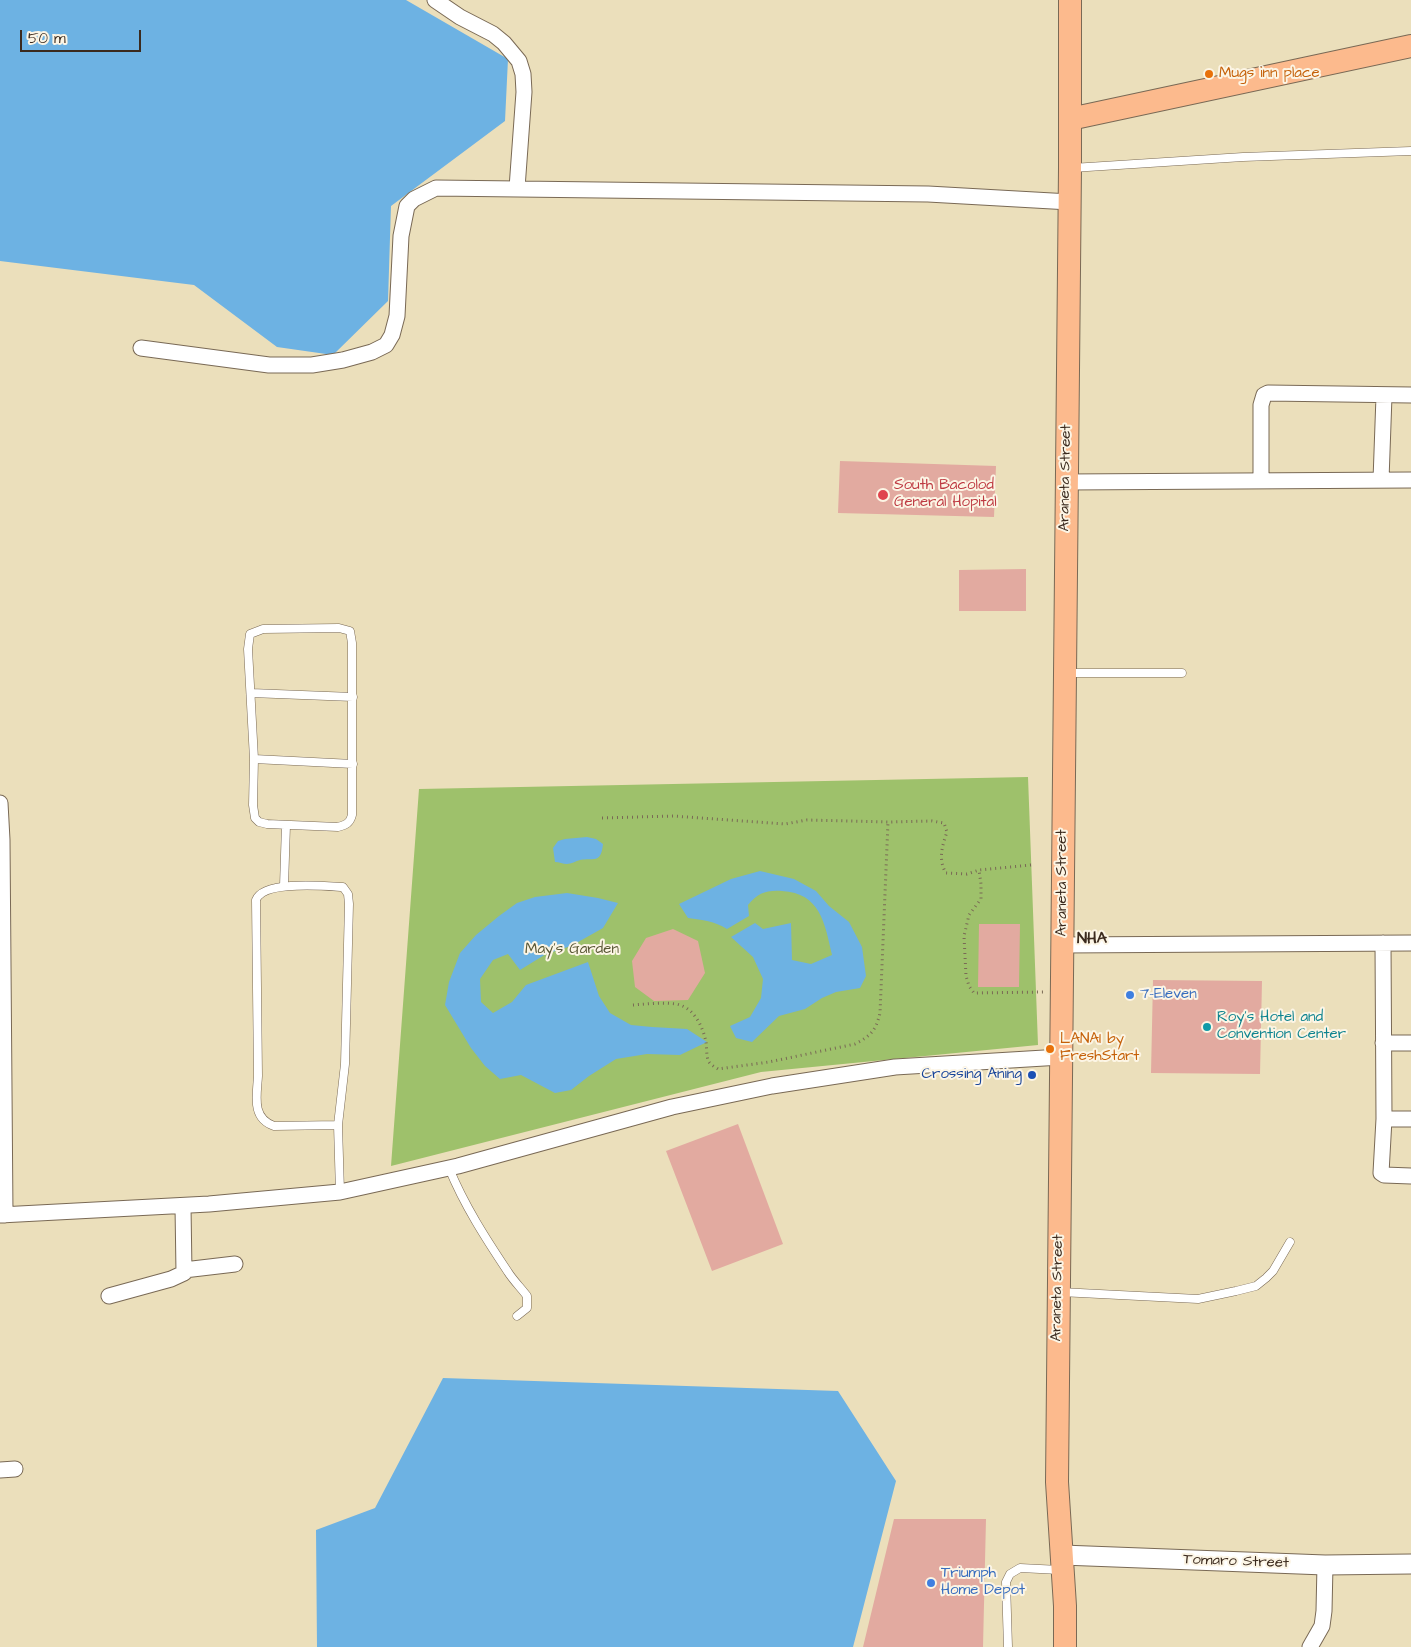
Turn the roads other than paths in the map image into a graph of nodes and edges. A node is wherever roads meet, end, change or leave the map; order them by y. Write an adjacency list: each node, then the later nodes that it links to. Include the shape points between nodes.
1 (435, 0): 7 (street, via 493,34 519,62 524,92)
2 (1070, 0): 4 (main road, Araneta Street)
3 (1411, 46): 4 (main road)
4 (1070, 119): 6 (main road, Araneta Street)
5 (1411, 151): 6 (lane)
6 (1070, 168): 8 (main road, Araneta Street)
7 (517, 188): 8 (street, via 928,194); 9 (street, via 436,188 407,206 396,322 386,345 372,352 312,365 269,365)
8 (1070, 202): 15 (main road, Araneta Street)
9 (141, 348)
10 (1411, 395): 11 (street)
11 (1384, 396): 12 (street); 14 (street, via 1268,393 1261,405)
12 (1381, 480): 13 (street); 14 (street)
13 (1411, 480)
14 (1261, 481): 15 (street)
15 (1066, 482): 16 (main road, Araneta Street)
16 (1064, 673): 17 (lane); 28 (main road, Araneta Street)
17 (1182, 674)
18 (251, 693): 19 (lane); 19 (lane, via 250,634 263,629 339,628 350,631); 20 (lane)
19 (353, 697): 21 (lane)
20 (254, 759): 21 (lane); 23 (lane, via 255,818 267,824)
21 (353, 764): 23 (lane, via 352,815 348,824 338,827)
22 (0, 803): 24 (street)
23 (286, 825): 25 (lane)
24 (1, 841): 32 (street)
25 (284, 886): 35 (lane, via 343,887 348,894 345,1064); 35 (lane, via 270,888 256,900 257,1105 265,1123 274,1126)
26 (1383, 943): 27 (street); 28 (street); 29 (street)
27 (1411, 943)
28 (1062, 946): 31 (main road, Araneta Street)
29 (1383, 1043): 30 (street); 33 (street)
30 (1411, 1043)
31 (1060, 1058): 36 (street, via 895,1067 772,1086 672,1107); 44 (main road, Araneta Street)
32 (2, 1072): 40 (street)
33 (1384, 1119): 34 (street); 37 (street, via 1381,1173)
34 (1411, 1119)
35 (338, 1126): 38 (lane)
36 (450, 1168): 38 (street); 46 (lane, via 472,1214 508,1273 527,1296 526,1308)
37 (1411, 1176)
38 (340, 1192): 39 (street)
39 (183, 1206): 40 (street); 43 (street)
40 (2, 1215)
41 (1290, 1242): 44 (lane, via 1266,1278 1256,1286 1227,1293 1198,1299)
42 (235, 1264): 43 (street)
43 (184, 1270): 45 (street, via 182,1275 172,1279)
44 (1058, 1292): 47 (main road, Araneta Street, via 1057,1482)
45 (109, 1296)
46 (518, 1316)
47 (1062, 1563): 49 (street, Tomaro Street); 50 (lane, via 1020,1568 1010,1574 1006,1582); 51 (main road, Araneta Street)
48 (1411, 1564): 49 (street, Tomaro Street)
49 (1325, 1565): 52 (street, via 1322,1626)
50 (1008, 1647)
51 (1065, 1647)
52 (1310, 1647)

